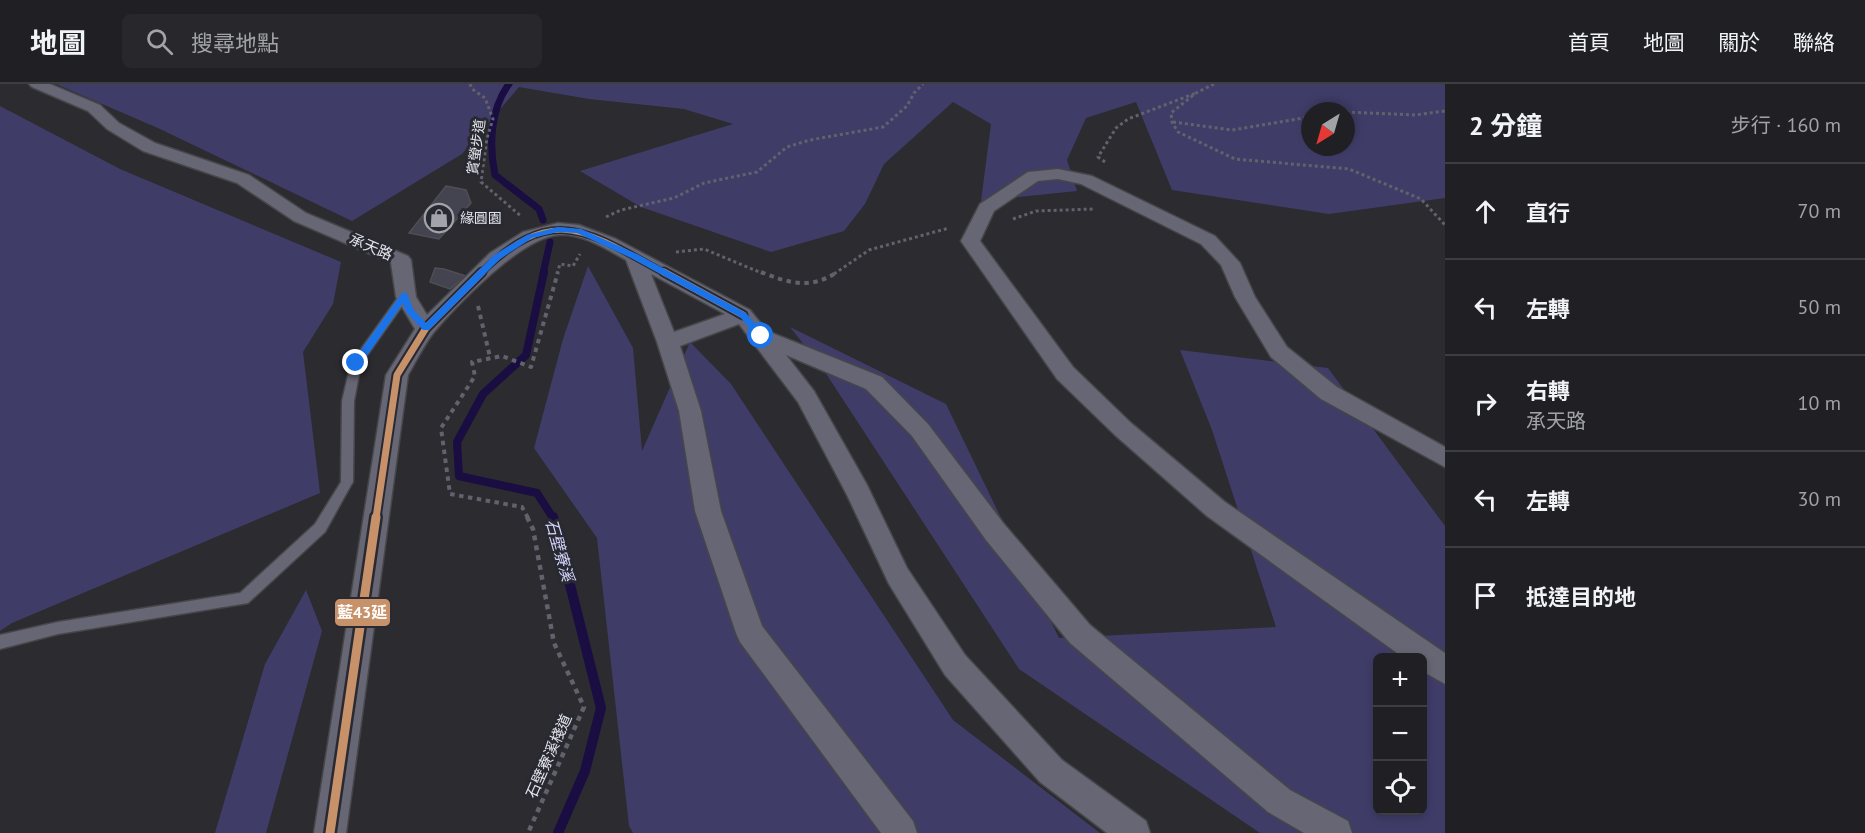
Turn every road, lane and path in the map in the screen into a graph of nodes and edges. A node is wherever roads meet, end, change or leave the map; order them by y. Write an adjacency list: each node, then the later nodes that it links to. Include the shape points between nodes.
1 (37, 84): 19 (street, 承天路, via 94,108 113,126 149,147 243,178 300,217 401,260)
2 (470, 84): 15 (path, 賞螢步道, via 484,98 493,119 481,182 525,219)
3 (923, 84): 14 (path, via 884,127 787,147 757,172 704,183 674,198 621,210)
4 (1214, 84): 5 (path)
5 (1196, 93): 9 (path, via 1171,113); 10 (path, via 1128,119 1116,128 1098,157)
6 (1445, 111): 7 (path, via 1415,115)
7 (1355, 112)
8 (1301, 118): 9 (path, via 1232,130)
9 (1172, 122): 13 (path, via 1178,132 1235,159 1349,169 1421,199)
10 (1113, 168)
11 (1131, 202): 12 (path, via 1075,211 1036,211 1009,220); 12 (street, via 1086,180 1058,174 1034,176 986,208); 25 (street, via 1208,240 1230,263 1245,297 1280,352 1329,393)
12 (977, 223): 16 (path, via 869,250 827,279 808,285 772,277 704,249); 27 (street, via 970,241 987,265 1065,373 1123,429 1216,508)
13 (1445, 225)
14 (579, 231): 15 (street, via 558,230); 16 (street)
15 (530, 236): 18 (street, via 497,257)
16 (634, 256): 20 (street); 23 (street)
17 (560, 264): 24 (path, via 531,367 502,356)
18 (468, 286): 21 (street); 24 (path, via 483,291 474,304 479,307)
19 (405, 295): 21 (street, 承天路, via 409,310); 26 (lane, via 356,363 348,400 346,482 320,528 243,599 58,628)
20 (743, 315): 22 (street); 23 (street)
21 (426, 328): 28 (street, via 397,375)
22 (761, 336): 31 (street, via 806,397 898,576 955,665 1051,771); 32 (street, via 874,383 920,430 995,532 1080,633 1279,801)
23 (668, 342): 30 (street, via 690,411 708,511 750,633)
24 (490, 357): 29 (path, 石壁寮溪棧道, via 472,362 475,376 441,428 450,494 522,507 533,529 554,644 584,707)
25 (1445, 458)
26 (0, 642)
27 (1445, 670)
28 (330, 833)
29 (528, 833)
30 (901, 833)
31 (1134, 833)
32 (1336, 833)

